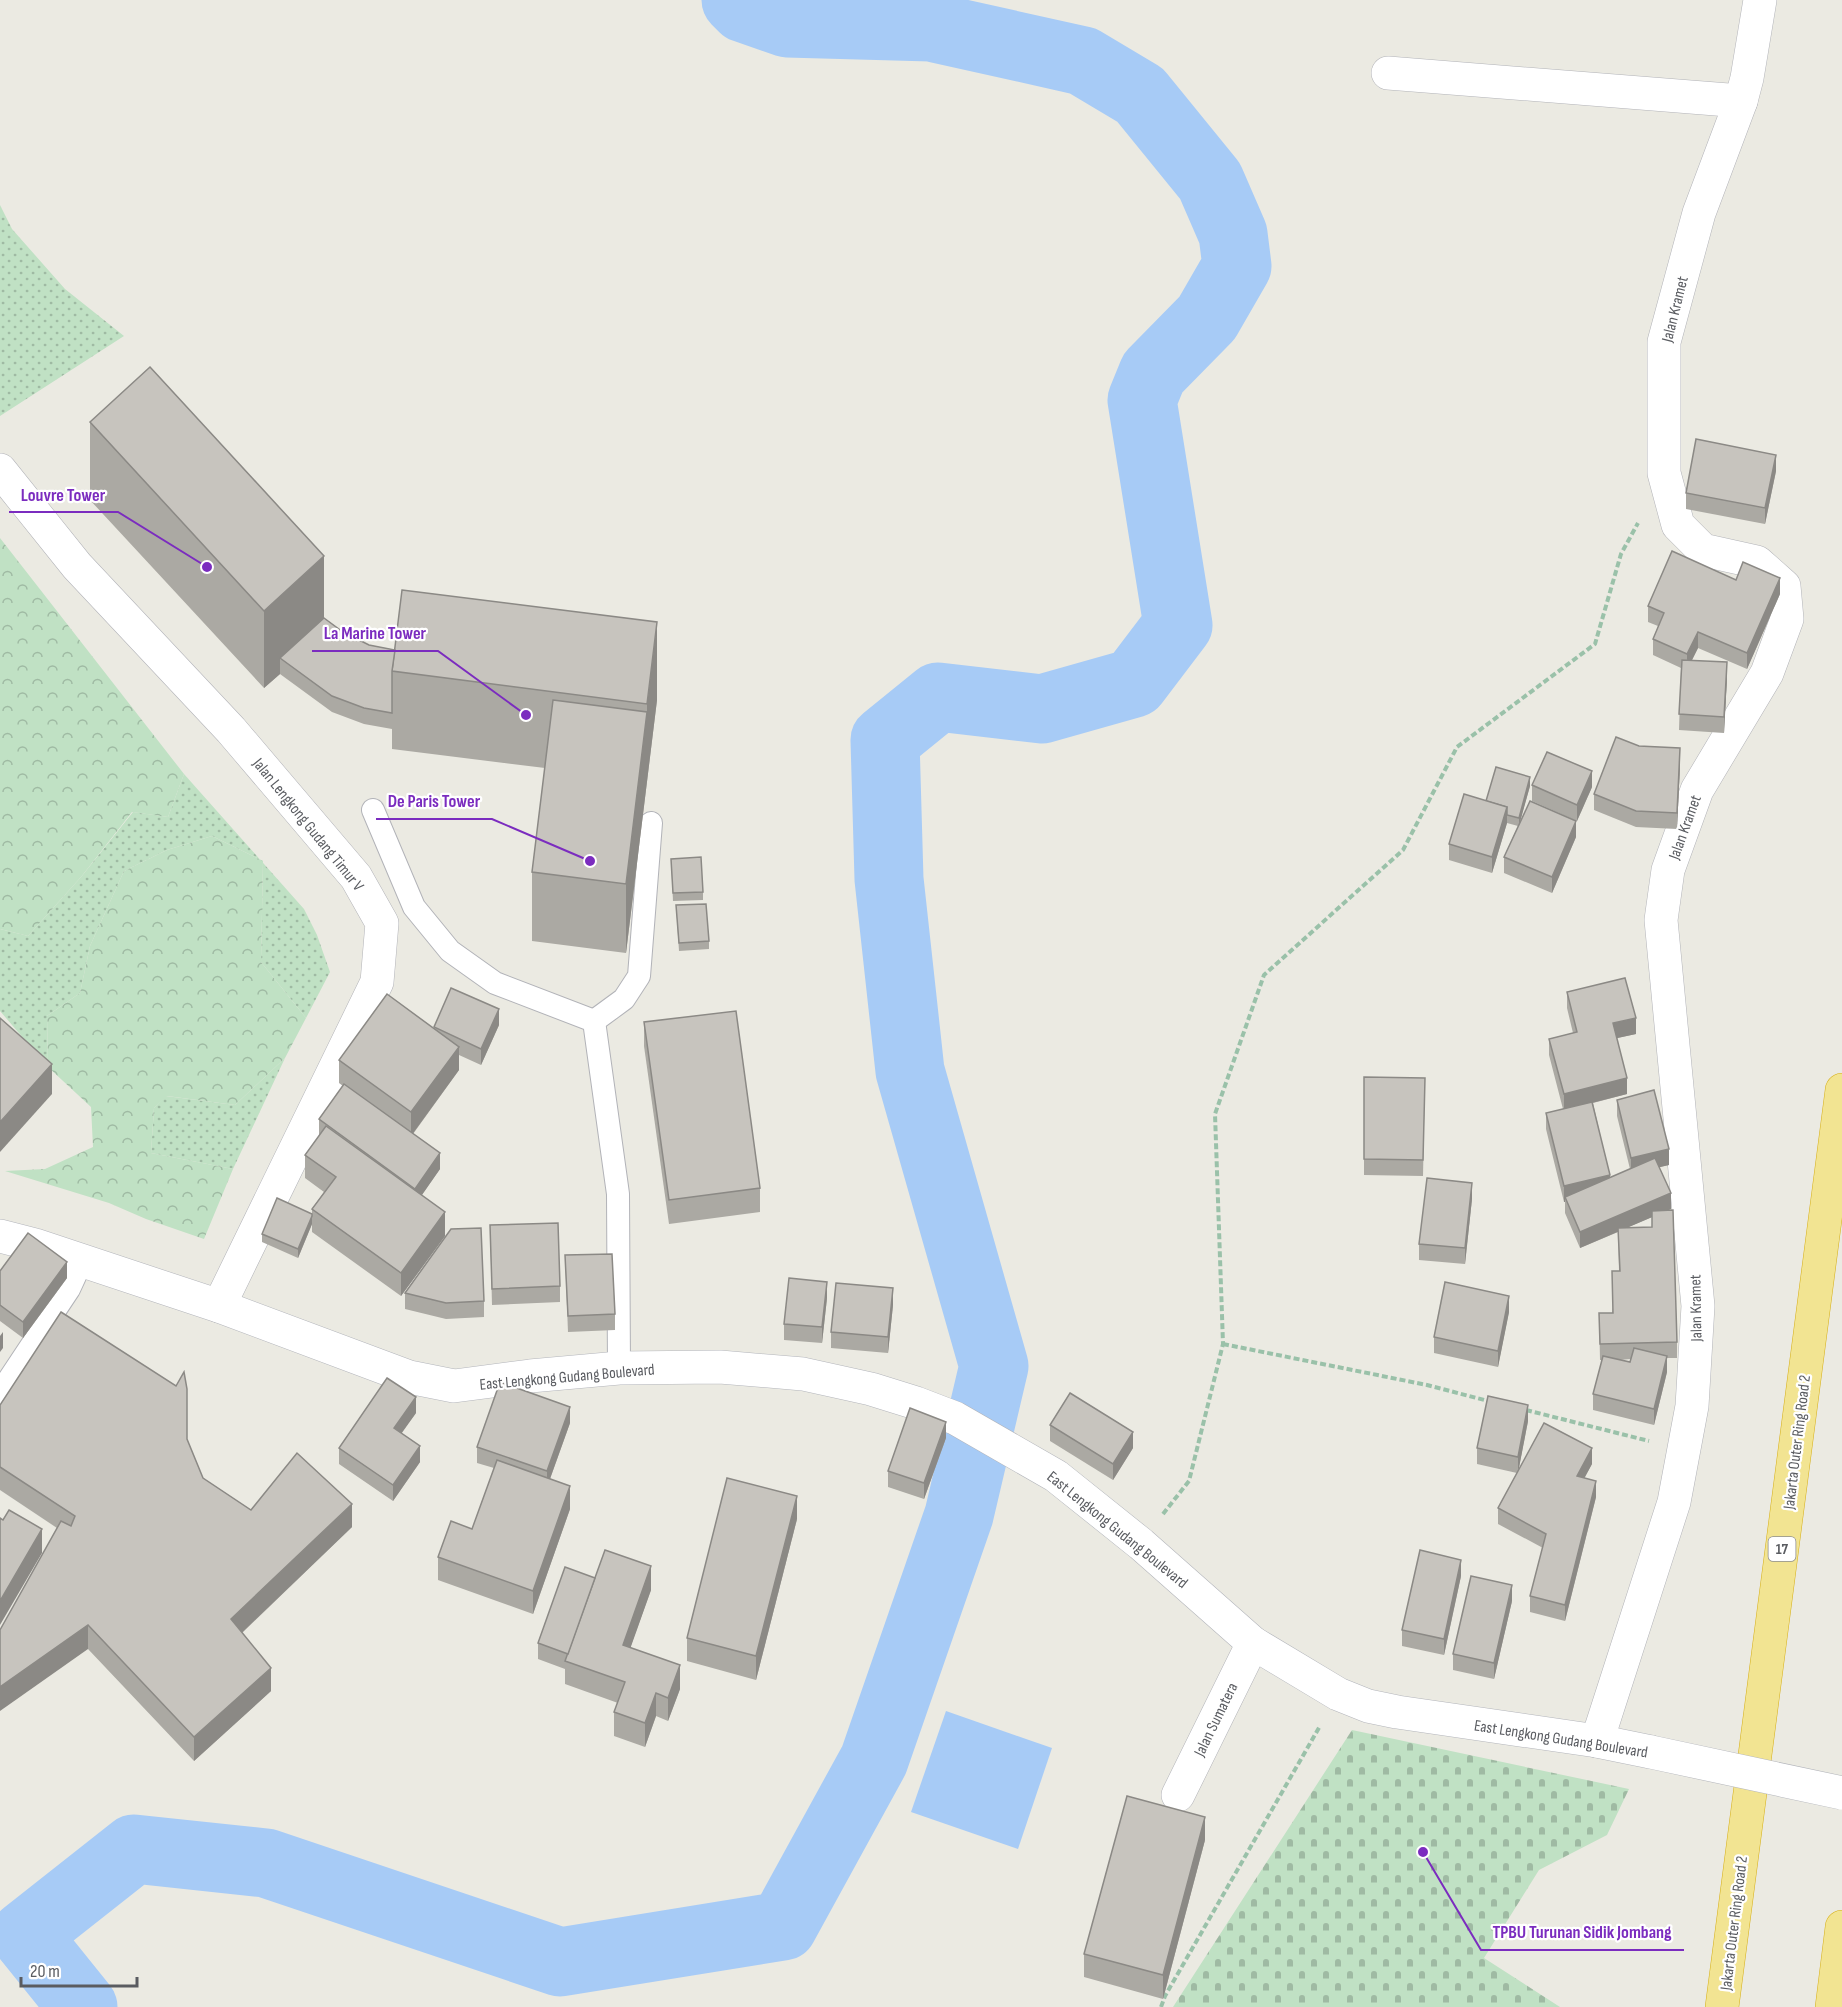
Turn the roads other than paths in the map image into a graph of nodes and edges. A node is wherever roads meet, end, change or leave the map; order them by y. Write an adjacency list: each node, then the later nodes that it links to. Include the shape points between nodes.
1 (1760, 0): 3 (street, Jalan Kramet)
2 (1388, 73): 3 (street)
3 (1741, 101): 15 (street, Jalan Kramet, via 1699,213 1664,342 1664,473 1678,525 1703,550 1757,562 1784,586 1786,619 1767,673 1697,789 1668,870 1661,920 1698,1306 1692,1406 1674,1502)
4 (0, 470): 11 (street, Jalan Lengkong Gudang Timur V, via 77,566 246,747 356,877 382,923 377,982)
5 (373, 810): 7 (lane, via 414,907 450,951 495,983)
6 (651, 823): 7 (lane, via 639,976 624,999)
7 (594, 1021): 12 (lane, via 618,1194)
8 (1842, 1090): 19 (highway, Jakarta Outer Ring Road 2 / 17)
9 (0, 1236): 10 (street, East Lengkong Gudang Boulevard)
10 (82, 1261): 11 (street, East Lengkong Gudang Boulevard); 13 (lane, via 69,1289)
11 (219, 1305): 12 (street, East Lengkong Gudang Boulevard, via 409,1377 454,1386)
12 (619, 1368): 14 (street, East Lengkong Gudang Boulevard, via 720,1367 804,1374 871,1389 955,1418 1056,1476 1141,1544)
13 (0, 1394)
14 (1253, 1643): 15 (street, East Lengkong Gudang Boulevard, via 1338,1694 1368,1706); 17 (street, Jalan Sumatera)
15 (1597, 1741): 16 (street, East Lengkong Gudang Boulevard, bridge)
16 (1842, 1793)
17 (1178, 1795)
18 (1842, 1927): 20 (highway)
19 (1722, 2007)
20 (1832, 2007)

